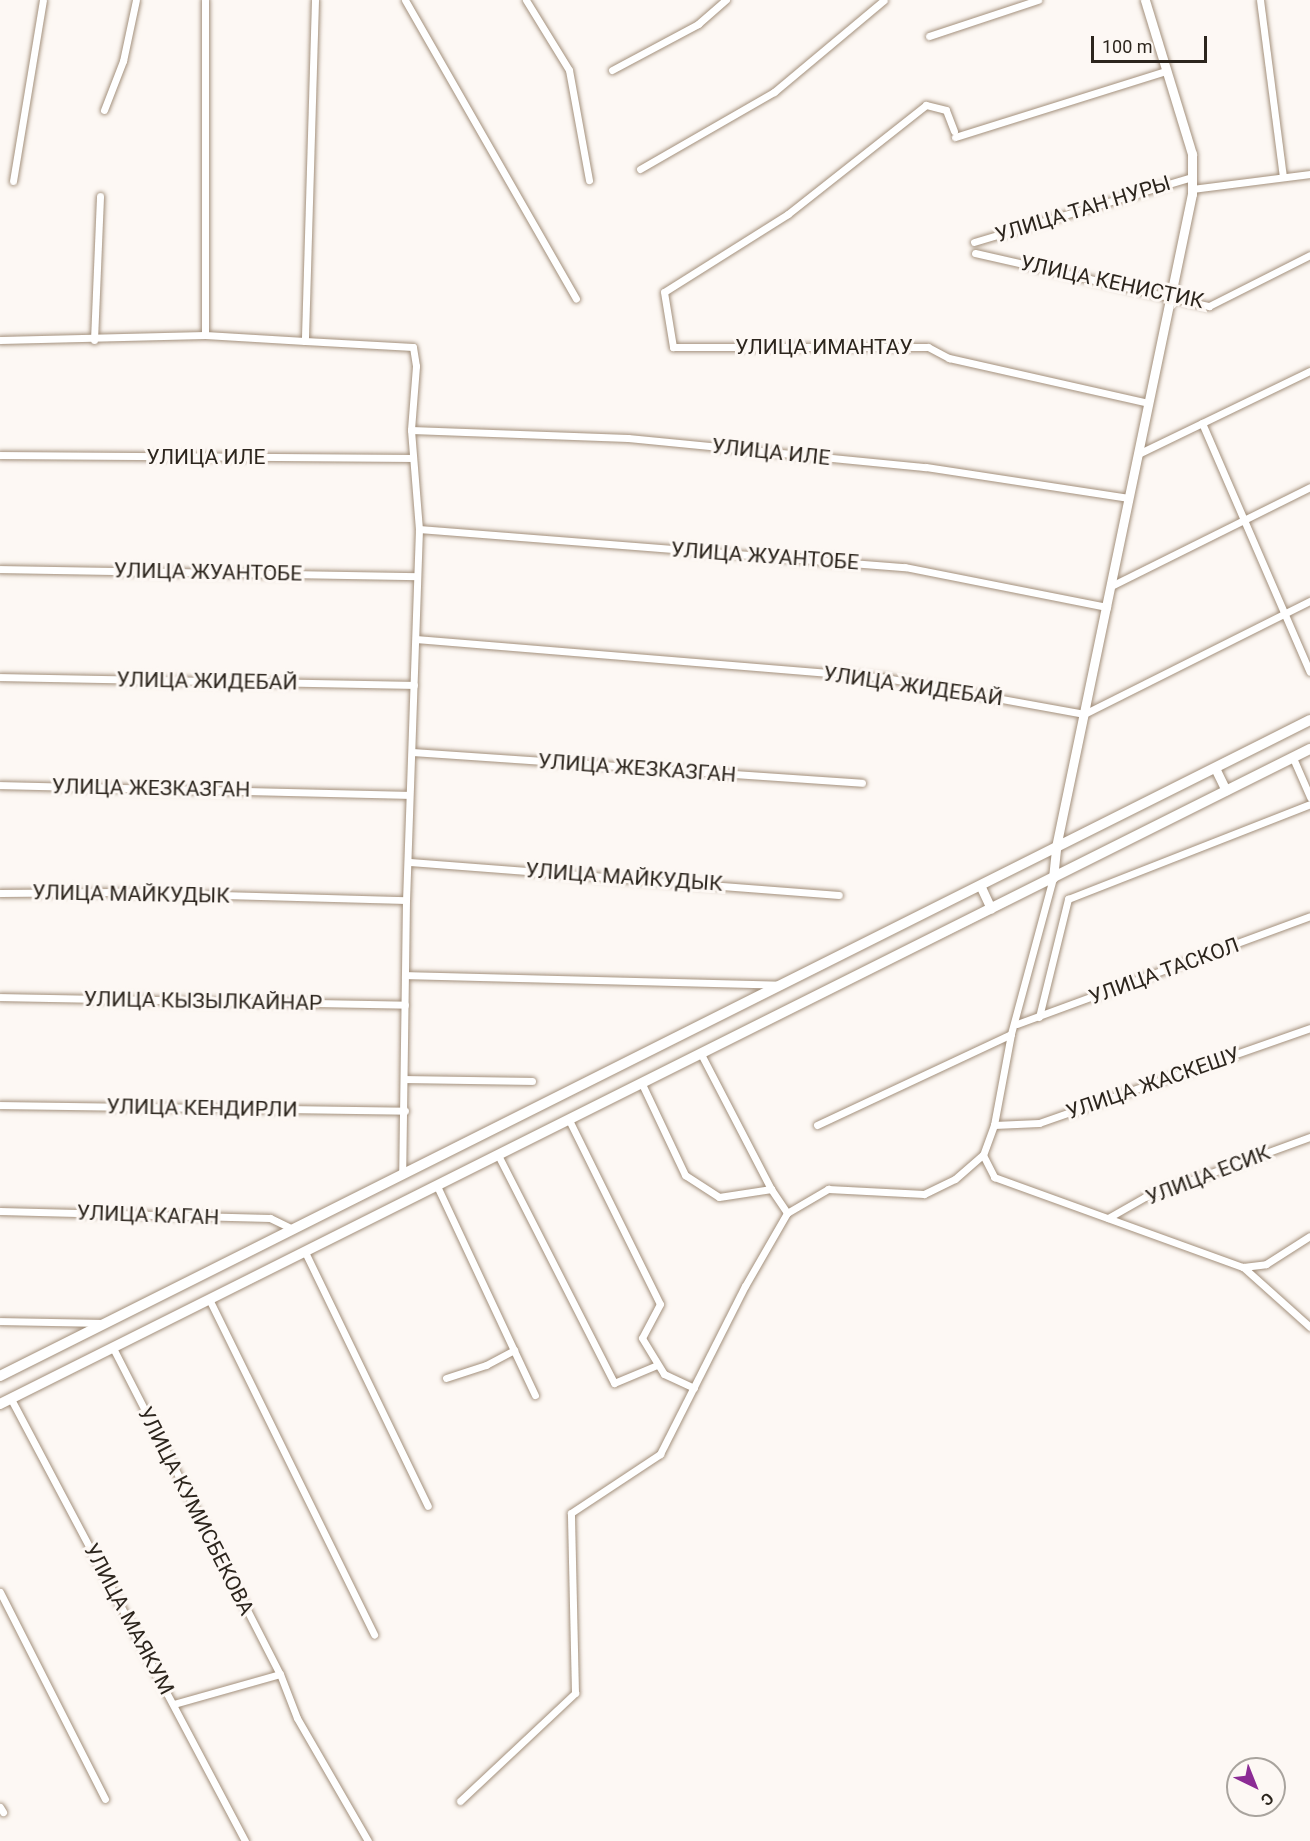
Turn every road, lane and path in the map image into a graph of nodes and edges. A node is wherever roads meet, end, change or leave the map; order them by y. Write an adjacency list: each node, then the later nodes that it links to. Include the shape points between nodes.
1 (43, 0): 21 (street)
2 (136, 0): 15 (street, via 123,61)
3 (205, 0): 29 (street)
4 (315, 0): 32 (street)
5 (405, 0): 28 (street)
6 (526, 0): 20 (street, via 569,70)
7 (726, 0): 13 (street, via 698,24)
8 (884, 0): 16 (street, via 774,92)
9 (1038, 0): 12 (street)
10 (1145, 0): 14 (street)
11 (1260, 0): 19 (street)
12 (929, 36)
13 (612, 70)
14 (1166, 71): 18 (street, via 1192,154); 34 (street, УЛИЦА ИМАНТАУ, via 954,134 946,110 926,105 788,214 664,292 673,347 928,347 949,358)
15 (104, 110)
16 (640, 169)
17 (1310, 174): 19 (street, УЛИЦА ТАН НУРЫ)
18 (1192, 177): 22 (street); 24 (street, УЛИЦА ТАН НУРЫ)
19 (1283, 177): 22 (street, УЛИЦА ТАН НУРЫ)
20 (589, 180)
21 (13, 181)
22 (1192, 189): 27 (street)
23 (100, 196): 31 (street)
24 (974, 242)
25 (975, 253): 27 (street, УЛИЦА КЕНИСТИК)
26 (1310, 255): 27 (street, УЛИЦА КЕНИСТИК, via 1209,306)
27 (1170, 296): 34 (street)
28 (576, 298)
29 (205, 335): 31 (street); 32 (street)
30 (0, 340): 31 (street)
31 (94, 340)
32 (305, 341): 36 (street, via 413,347 416,366)
33 (1310, 371): 35 (street)
34 (1148, 404): 37 (street)
35 (1202, 423): 37 (street); 42 (street)
36 (411, 430): 39 (street); 41 (street, УЛИЦА ИЛЕ, via 651,441 926,467)
37 (1138, 454): 41 (street)
38 (0, 455): 39 (street, УЛИЦА ИЛЕ)
39 (412, 458): 43 (street)
40 (1310, 487): 42 (street)
41 (1129, 498): 46 (street)
42 (1242, 520): 46 (street); 49 (street)
43 (419, 529): 45 (street); 48 (street, УЛИЦА ЖУАНТОБЕ, via 905,567)
44 (0, 568): 45 (street, УЛИЦА ЖУАНТОБЕ)
45 (416, 576): 50 (street)
46 (1111, 586): 48 (street)
47 (1310, 601): 49 (street)
48 (1107, 607): 54 (street)
49 (1283, 614): 51 (street); 54 (street)
50 (416, 639): 53 (street); 54 (street, УЛИЦА ЖИДЕБАЙ, via 886,678)
51 (1310, 672)
52 (0, 677): 53 (street, УЛИЦА ЖИДЕБАЙ)
53 (414, 685): 57 (street)
54 (1084, 714): 66 (street)
55 (1310, 720): 59 (main road)
56 (1310, 749): 58 (main road)
57 (412, 752): 60 (street, УЛИЦА ЖЕЗКАЗГАН); 63 (street)
58 (1293, 758): 62 (main road); 64 (street)
59 (1215, 768): 62 (street); 66 (main road)
60 (862, 783)
61 (0, 785): 63 (street, УЛИЦА ЖЕЗКАЗГАН)
62 (1226, 792): 68 (main road)
63 (409, 795): 67 (street)
64 (1310, 797)
65 (1310, 804): 79 (street, via 1068,899)
66 (1056, 847): 68 (street); 69 (main road)
67 (410, 862): 71 (street, УЛИЦА МАЙКУДЫК); 72 (street)
68 (1053, 878): 73 (main road); 80 (street)
69 (980, 885): 73 (street); 76 (main road)
70 (0, 893): 72 (street, УЛИЦА МАЙКУДЫК)
71 (839, 895)
72 (406, 900): 75 (street)
73 (991, 909): 83 (main road)
74 (1310, 916): 79 (street, УЛИЦА ТАСКОЛ)
75 (405, 975): 76 (street); 78 (street)
76 (780, 985): 95 (main road)
77 (0, 997): 78 (street, УЛИЦА КЫЗЫЛКАЙНАР)
78 (405, 1005): 84 (street)
79 (1040, 1017): 80 (street, УЛИЦА ТАСКОЛ)
80 (1017, 1024): 82 (street)
81 (1310, 1028): 91 (street, УЛИЦА ЖАСКЕШУ, via 1039,1124)
82 (1011, 1034): 90 (street); 91 (street)
83 (701, 1054): 86 (main road); 97 (street)
84 (405, 1079): 85 (street); 88 (street)
85 (531, 1081)
86 (642, 1083): 89 (main road); 97 (street, via 685,1175 719,1197)
87 (0, 1105): 88 (street, УЛИЦА КЕНДИРЛИ)
88 (404, 1111): 95 (street)
89 (569, 1120): 93 (main road); 111 (street, via 660,1304 642,1338)
90 (817, 1125)
91 (994, 1125): 94 (street)
92 (1310, 1137): 100 (street, УЛИЦА ЕСИК, via 1145,1197)
93 (498, 1155): 96 (main road); 111 (street, via 614,1383)
94 (983, 1155): 99 (street, via 955,1179 924,1194 828,1189); 100 (street, via 994,1177)
95 (402, 1175): 101 (main road)
96 (437, 1186): 103 (main road); 110 (street)
97 (771, 1189): 99 (street)
98 (0, 1210): 101 (street, УЛИЦА КАГАН, via 270,1218)
99 (787, 1213): 114 (street)
100 (1108, 1218): 104 (street)
101 (293, 1229): 107 (main road)
102 (1310, 1236): 104 (street, via 1266,1264)
103 (305, 1252): 105 (main road); 118 (street)
104 (1244, 1267): 108 (street)
105 (209, 1299): 109 (main road); 120 (street)
106 (0, 1321): 107 (street)
107 (104, 1323): 112 (main road)
108 (1310, 1327)
109 (113, 1348): 116 (main road); 121 (street, УЛИЦА КУМИСБЕКОВА)
110 (514, 1350): 113 (street, via 486,1365); 115 (street)
111 (657, 1365): 114 (street, via 664,1374)
112 (0, 1376)
113 (446, 1378)
114 (694, 1388): 124 (street, via 660,1454 571,1513 575,1693)
115 (535, 1395)
116 (11, 1399): 117 (main road); 122 (street, УЛИЦА МАЯКУМ)
117 (0, 1404)
118 (428, 1506)
119 (0, 1592): 123 (street)
120 (374, 1635)
121 (280, 1674): 122 (street); 126 (street, УЛИЦА КУМИСБЕКОВА, via 297,1718)
122 (174, 1704): 125 (street, УЛИЦА МАЯКУМ)
123 (105, 1799)
124 (460, 1801)
125 (245, 1841)
126 (368, 1841)

